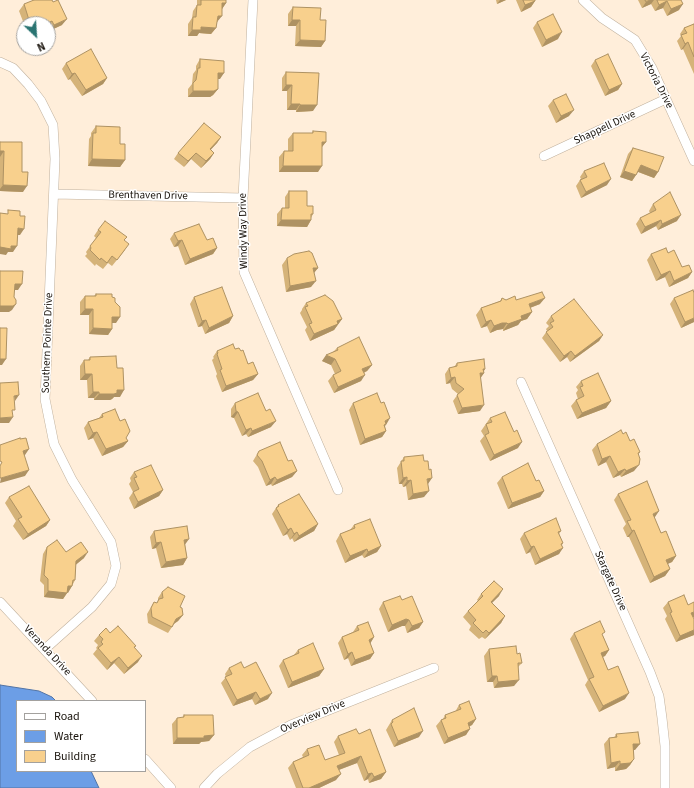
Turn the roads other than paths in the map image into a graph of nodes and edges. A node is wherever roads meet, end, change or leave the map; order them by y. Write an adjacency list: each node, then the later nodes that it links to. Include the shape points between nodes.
1 (253, 0): 8 (street, Windy Way Drive)
2 (583, 0): 4 (street, Victoria Drive, via 602,18 635,40 652,68)
3 (0, 62): 7 (street, Southern Pointe Drive, via 13,68 28,84 41,101 53,125)
4 (666, 100): 5 (street, Shappell Drive); 6 (street, Victoria Drive)
5 (544, 156)
6 (694, 161)
7 (54, 194): 8 (street, Brenthaven Drive); 12 (street, Southern Pointe Drive, via 45,399 54,444 72,480 111,542 116,566 111,584 92,607)
8 (243, 198): 10 (street, Windy Way Drive, via 244,272)
9 (521, 382): 18 (street, Stargate Drive, via 659,696 665,746)
10 (338, 490)
11 (0, 602): 12 (street, Veranda Drive)
12 (46, 649): 14 (street, Veranda Drive)
13 (434, 668): 17 (street, Overview Drive, via 291,725 250,747)
14 (91, 700)
15 (146, 760): 16 (street)
16 (171, 788)
17 (204, 788)
18 (665, 788)

